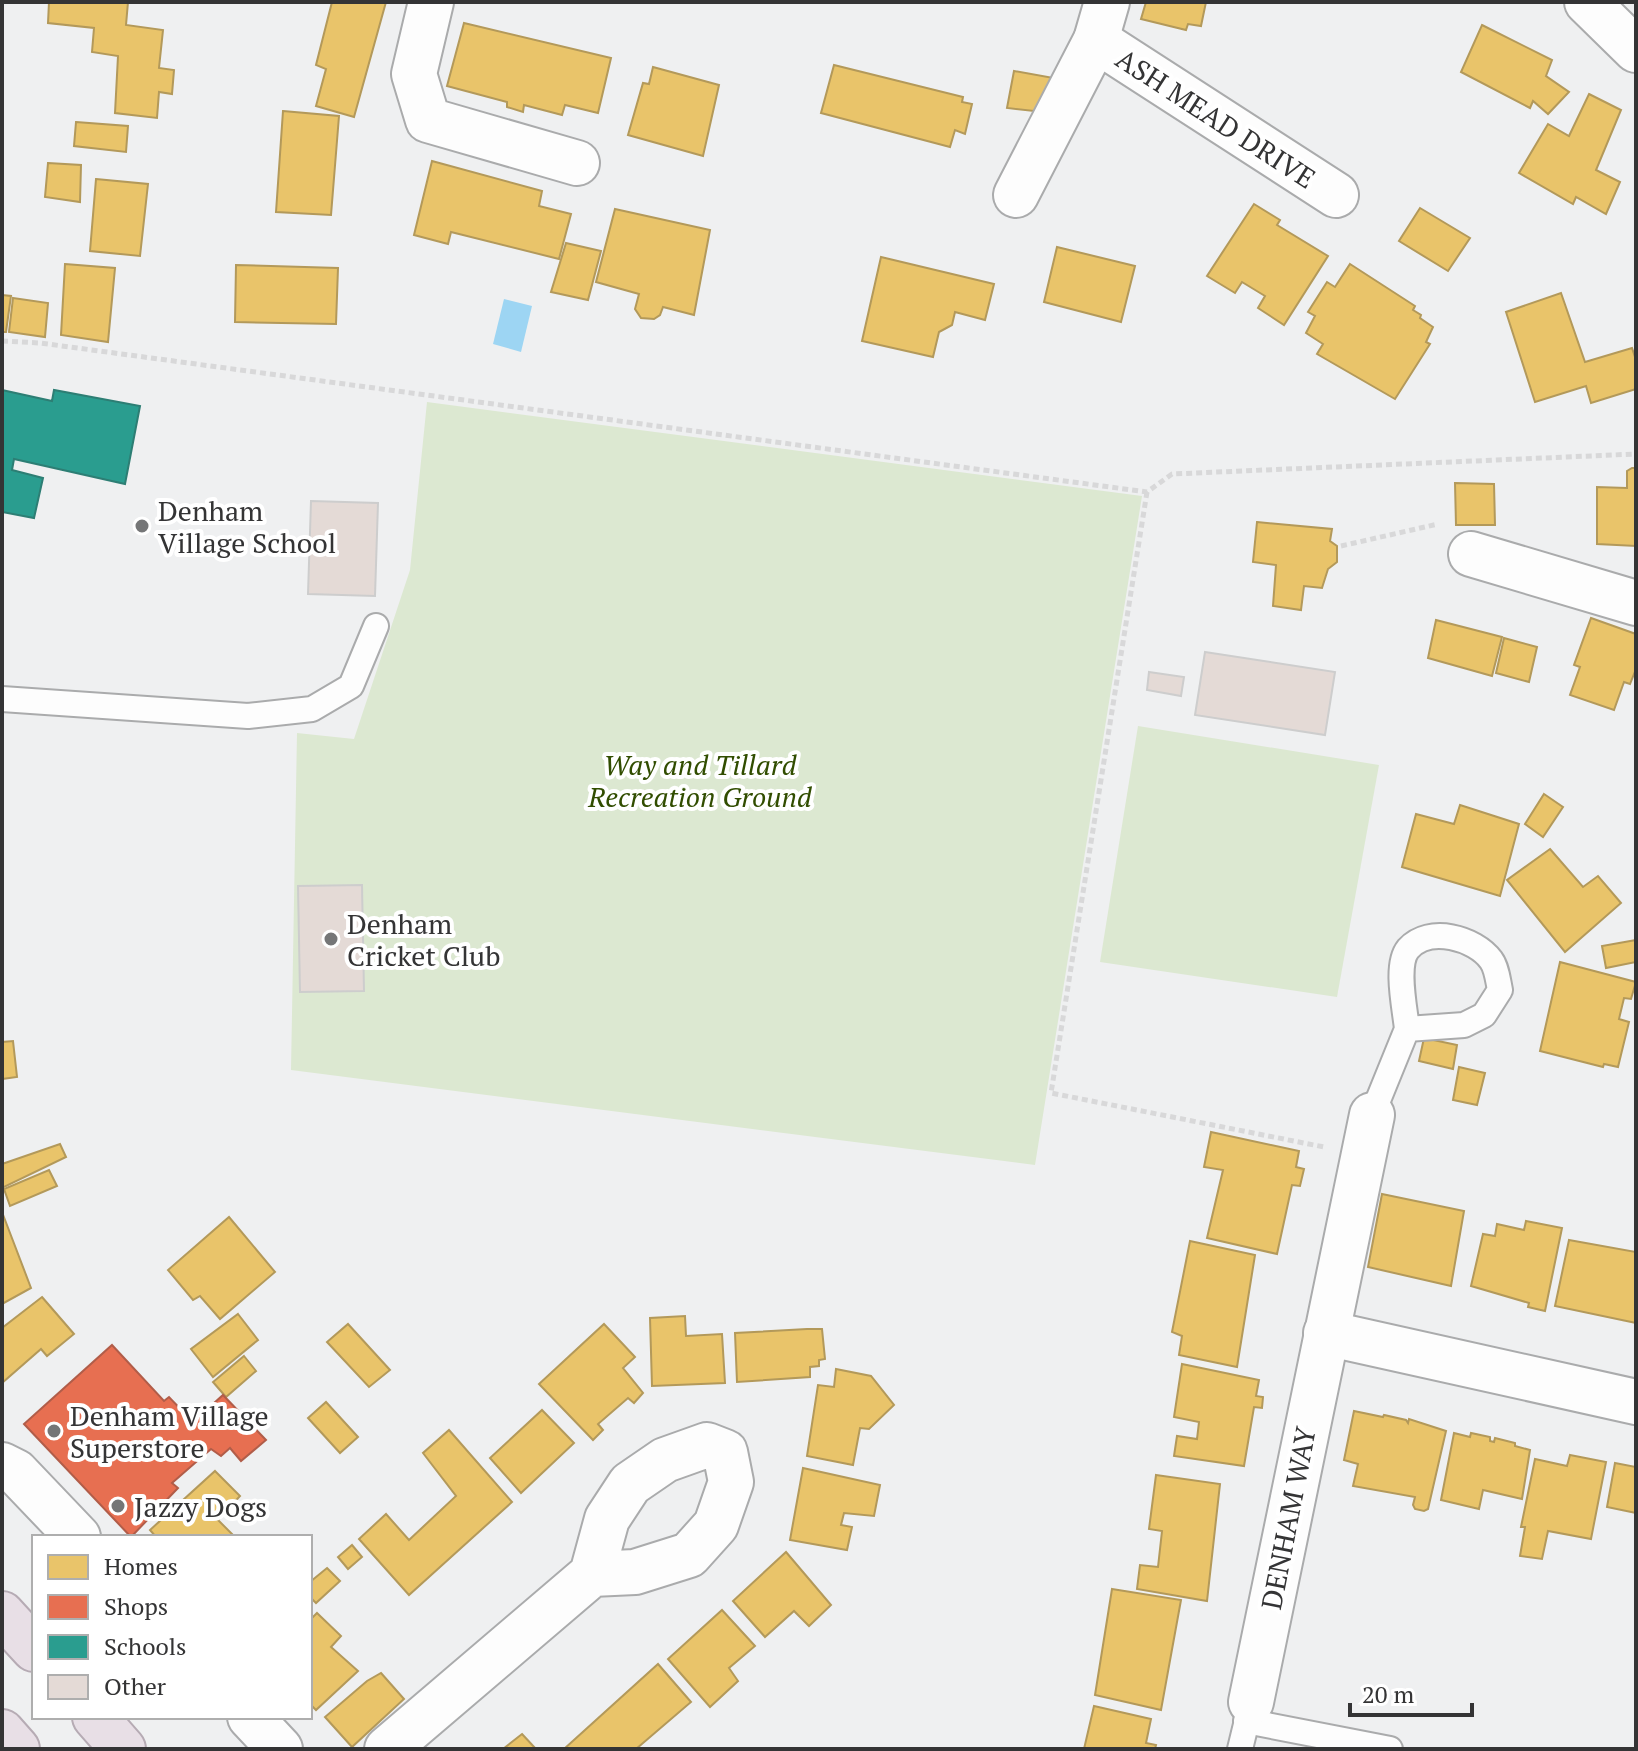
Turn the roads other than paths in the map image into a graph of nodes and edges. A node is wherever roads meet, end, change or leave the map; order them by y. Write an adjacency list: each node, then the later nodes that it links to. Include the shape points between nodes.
1 (431, 2): 5 (street, via 414,74 428,120)
2 (1587, 2): 4 (street)
3 (1101, 21): 6 (street, ASH MEAD DRIVE); 7 (street, ASH MEAD DRIVE)
4 (1636, 50)
5 (577, 163)
6 (1016, 195)
7 (1336, 195)
8 (1471, 554): 9 (street)
9 (1636, 603)
10 (376, 626): 11 (lane, via 351,686 312,709 248,716)
11 (2, 699)
12 (1407, 1029): 12 (lane, via 1464,1025 1484,1015 1500,990 1494,962 1478,946 1449,937 1427,936 1407,950 1402,966); 13 (lane)
13 (1368, 1135): 14 (street, DENHAM WAY)
14 (1326, 1333): 15 (street); 21 (street, DENHAM WAY)
15 (1636, 1402)
16 (2, 1465): 17 (street, via 16,1472)
17 (76, 1535)
18 (592, 1574): 28 (street)
19 (2, 1614): 20 (highway)
20 (32, 1647)
21 (1249, 1712): 29 (lane); 30 (lane)
22 (97, 1719): 26 (highway)
23 (252, 1719): 27 (street)
24 (2, 1732): 25 (highway)
25 (17, 1749)
26 (123, 1749)
27 (280, 1749)
28 (387, 1749)
29 (1240, 1749)
30 (1390, 1749)

